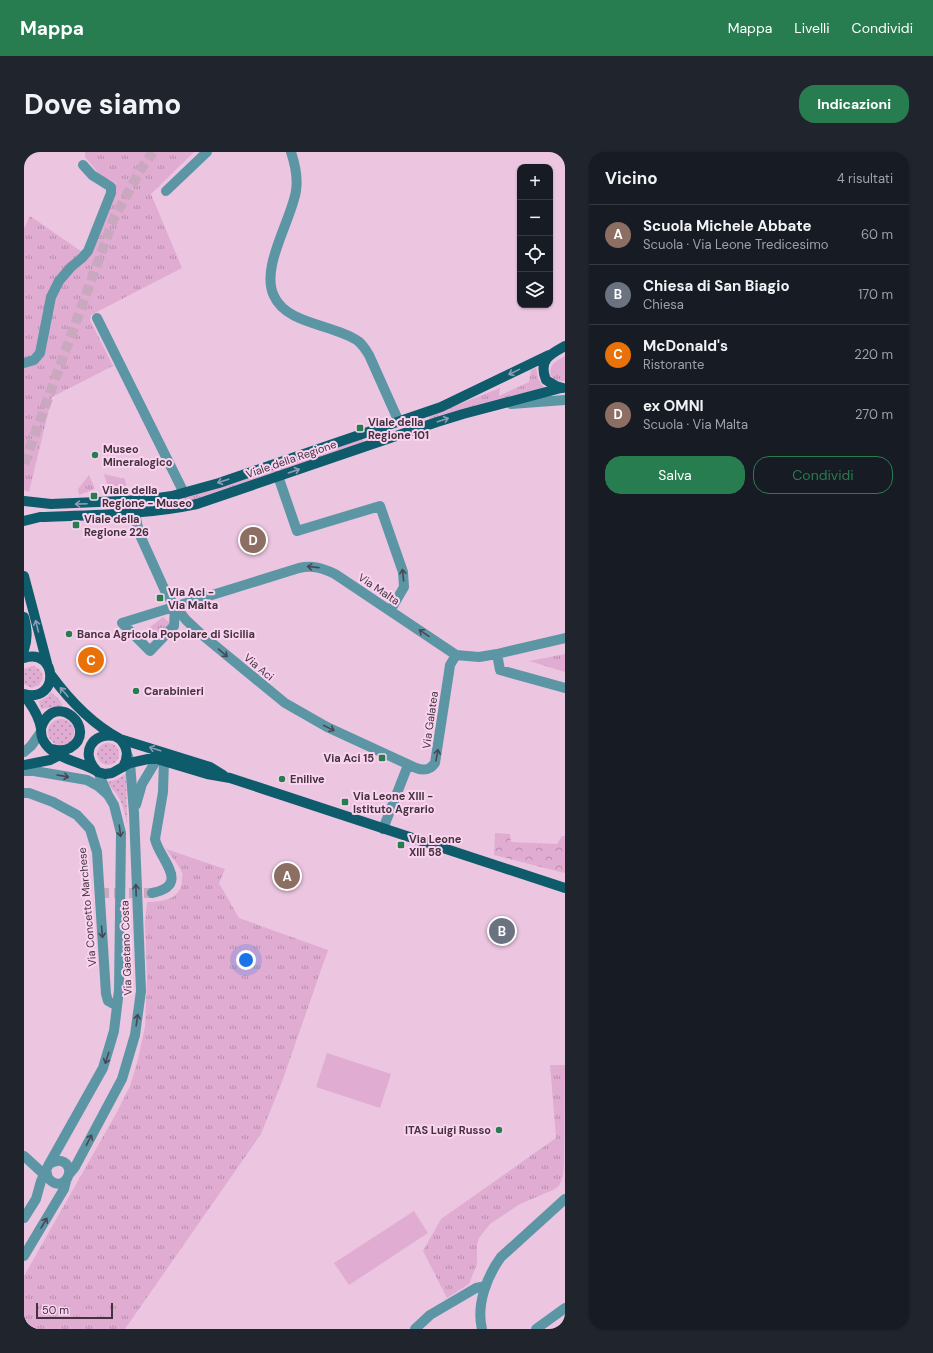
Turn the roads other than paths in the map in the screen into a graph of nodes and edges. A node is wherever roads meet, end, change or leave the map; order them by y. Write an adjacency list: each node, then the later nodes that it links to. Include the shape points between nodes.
1 (207, 152): 4 (street)
2 (291, 152): 13 (street, via 296,191 273,261 271,286 274,296 280,306 290,314 348,336 364,347)
3 (83, 165): 8 (street, via 92,175 111,186 111,193 88,251 59,281 51,297 40,353 34,360)
4 (166, 191)
5 (97, 318): 18 (street)
6 (565, 346): 7 (main road, Viale della Regione)
7 (549, 355): 9 (main road, via 543,370 546,380 550,384); 12 (main road, Viale della Regione, one-way to 12, via 441,408)
8 (24, 363)
9 (564, 388): 11 (main road, Viale della Regione)
10 (565, 400): 11 (street)
11 (501, 405): 14 (main road, Viale della Regione, one-way to 11)
12 (411, 418): 13 (main road, Viale della Regione); 14 (street)
13 (399, 422): 15 (main road, Viale della Regione)
14 (415, 430): 16 (main road, Viale della Regione)
15 (373, 431): 16 (street); 18 (main road, Viale della Regione, one-way to 18, via 219,483)
16 (377, 442): 17 (main road, Viale della Regione, one-way to 16)
17 (278, 476): 20 (main road, Viale della Regione, via 197,504 177,509); 24 (street, one-way to 17, via 404,587 403,572 380,506 297,531)
18 (184, 492): 19 (main road, Viale della Regione, one-way to 19, via 124,502 51,504)
19 (24, 501)
20 (135, 513): 21 (main road, Viale della Regione, via 40,517); 23 (street, Via Aci, via 139,533 161,583)
21 (24, 521)
22 (24, 576): 31 (main road, one-way to 22)
23 (175, 606): 23 (street, Via Malta, via 122,623 150,651 174,626); 24 (street, Via Malta, one-way to 23, via 335,574 311,566); 45 (street, Via Aci, one-way to 45, via 201,634 285,704)
24 (390, 611): 29 (street, Via Malta, one-way to 24)
25 (24, 617): 27 (main road, via 28,631)
26 (565, 638): 28 (street, Via Malta)
27 (24, 650)
28 (497, 654): 29 (street, Via Malta, via 479,657); 33 (street, via 500,670)
29 (456, 655): 45 (street, Via Galatea, one-way to 29, via 425,770 435,763 450,665)
30 (24, 658): 31 (main road, via 35,657)
31 (46, 663): 32 (main road)
32 (51, 675): 34 (main road, via 47,688 42,692 36,695); 36 (main road, one-way to 32)
33 (565, 688)
34 (24, 694): 37 (main road, via 35,711)
35 (67, 712): 36 (main road); 37 (main road, via 60,711 48,716); 38 (main road, via 76,720)
36 (82, 714): 38 (main road); 39 (main road)
37 (41, 730): 40 (street); 41 (main road, via 43,741 50,748)
38 (80, 731): 41 (main road, via 77,742)
39 (117, 737): 43 (main road, via 127,749); 47 (main road, via 101,736 90,745 89,758); 48 (main road, one-way to 39, via 210,767)
40 (24, 752)
41 (64, 752): 44 (main road, via 50,760); 47 (main road, via 74,762)
42 (161, 760): 43 (main road); 48 (main road); 51 (street, via 142,784); 54 (street, via 163,792 155,839 171,868 172,878 168,887)
43 (127, 762): 47 (main road, via 112,774); 51 (street, Via Gaetano Costa)
44 (24, 765)
45 (408, 765): 52 (street)
46 (24, 771): 50 (street, one-way to 50, via 86,780)
47 (97, 771): 50 (street, Via Gaetano Costa)
48 (230, 778): 52 (main road)
49 (24, 793): 55 (street, Via Concetto Marchese, one-way to 55, via 52,802 77,815 90,829 97,852 106,994 108,1001)
50 (108, 795): 55 (street, Via Gaetano Costa, one-way to 55, via 114,805 121,833)
51 (134, 813): 58 (street, Via Gaetano Costa, one-way to 51, via 122,1079 135,1035 141,991)
52 (383, 829): 53 (main road)
53 (565, 888)
54 (152, 893)
55 (117, 1006): 57 (street, Via Gaetano Costa, one-way to 57, via 114,1030 103,1068)
56 (24, 1156): 57 (street)
57 (47, 1171): 58 (street, via 55,1184 62,1183); 58 (street, via 56,1161 64,1162 69,1168); 60 (street, Via Gaetano Costa, via 36,1199)
58 (68, 1177): 61 (street, Via Gaetano Costa, one-way to 58, via 64,1189)
59 (565, 1199): 62 (street, via 501,1257)
60 (24, 1218)
61 (24, 1256)
62 (486, 1286): 64 (street, via 476,1288 430,1315); 65 (street, via 480,1311)
63 (565, 1308): 66 (street)
64 (415, 1329)
65 (482, 1329)
66 (536, 1329)

